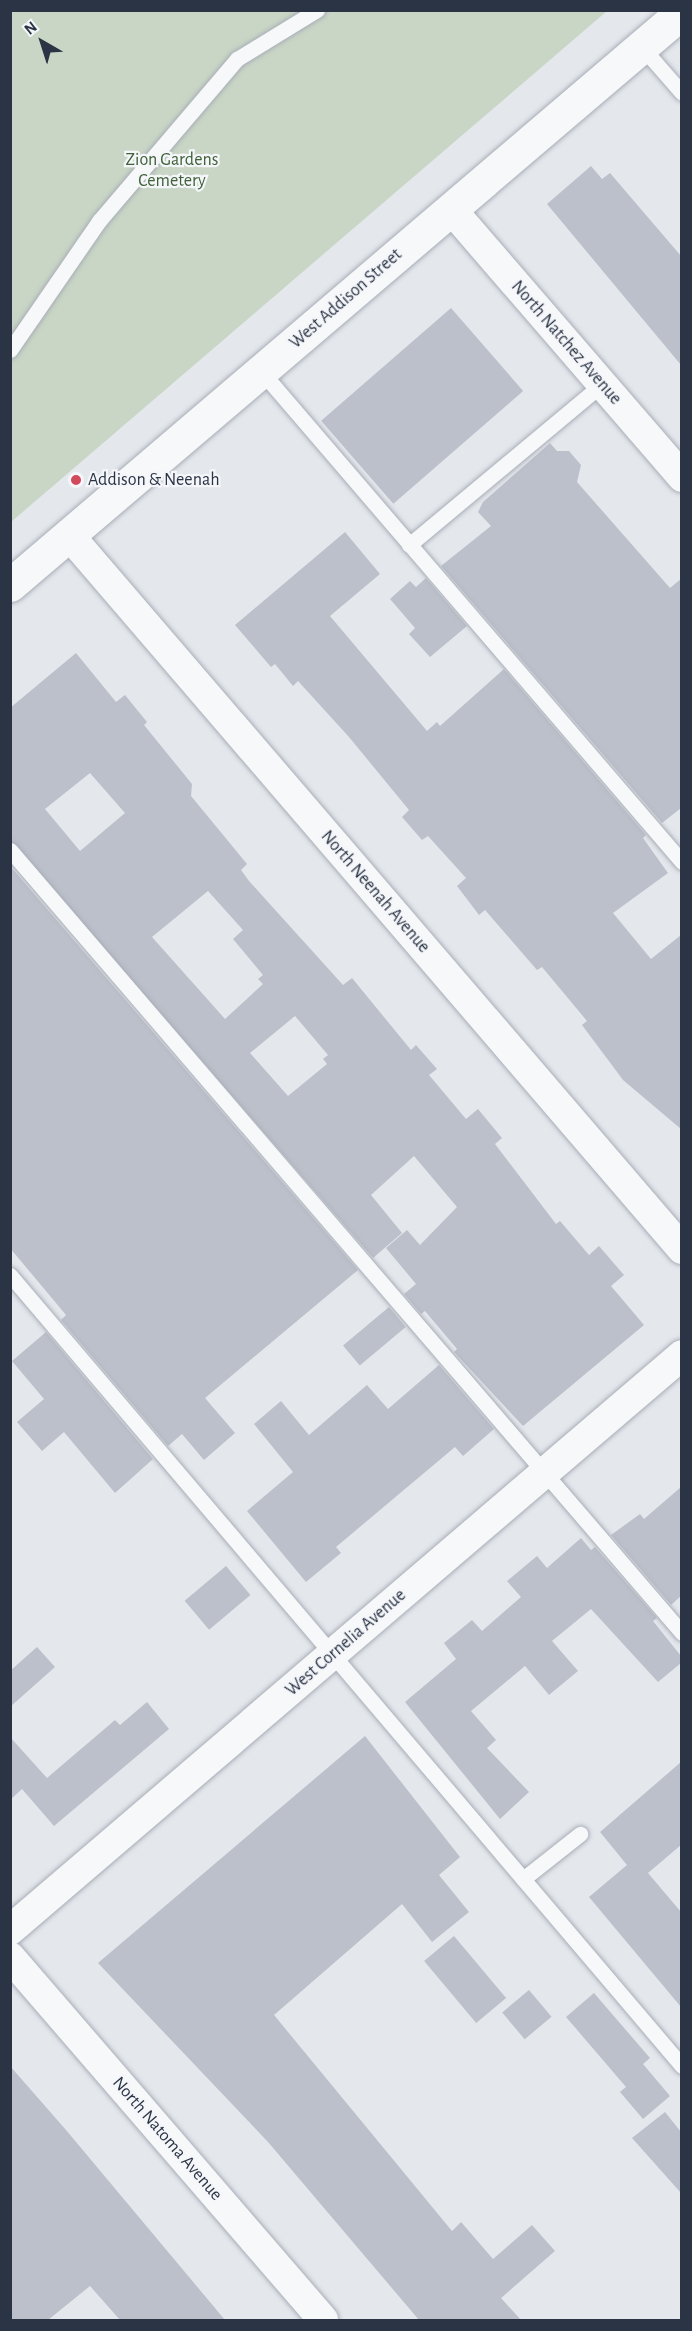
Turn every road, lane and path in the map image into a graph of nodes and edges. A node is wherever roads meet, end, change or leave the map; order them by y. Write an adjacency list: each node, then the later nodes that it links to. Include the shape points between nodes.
1 (317, 10): 6 (lane, via 237,59 99,221)
2 (681, 12): 3 (street, West Addison Street)
3 (641, 46): 4 (lane); 5 (street, West Addison Street)
4 (681, 93)
5 (451, 209): 7 (street, West Addison Street); 8 (street, North Natchez Avenue)
6 (10, 350)
7 (261, 371): 10 (street, West Addison Street); 11 (lane)
8 (602, 384): 9 (street, North Natchez Avenue); 11 (lane)
9 (681, 477)
10 (69, 535): 12 (street, West Addison Street); 15 (street, North Neenah Avenue)
11 (409, 545): 14 (lane)
12 (10, 585)
13 (10, 850): 18 (lane)
14 (681, 861)
15 (681, 1249)
16 (10, 1275): 20 (lane)
17 (681, 1355): 18 (street, West Cornelia Avenue)
18 (544, 1473): 19 (lane); 20 (street, West Cornelia Avenue)
19 (681, 1633)
20 (333, 1654): 22 (lane); 23 (street, West Cornelia Avenue)
21 (580, 1834): 22 (lane)
22 (523, 1879): 25 (lane)
23 (10, 1930)
24 (10, 1957): 26 (street, North Natoma Avenue)
25 (681, 2066)
26 (323, 2320)

